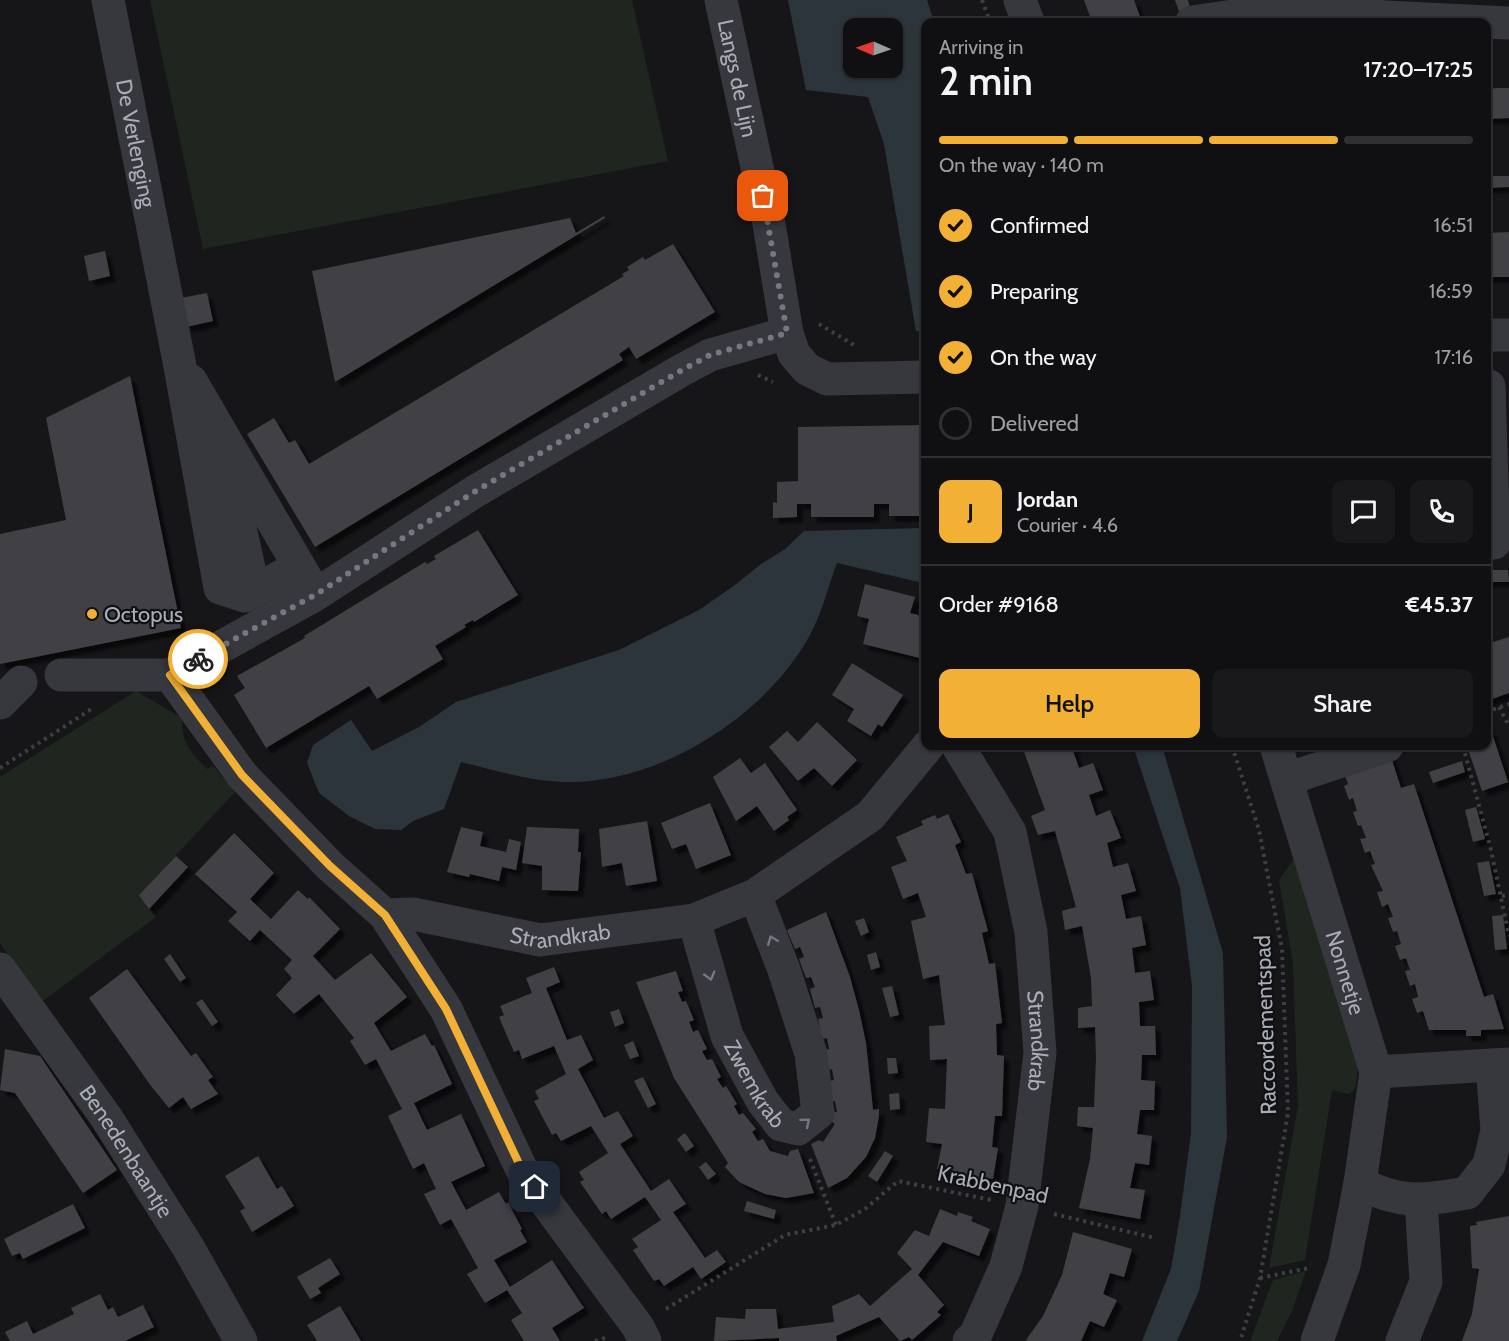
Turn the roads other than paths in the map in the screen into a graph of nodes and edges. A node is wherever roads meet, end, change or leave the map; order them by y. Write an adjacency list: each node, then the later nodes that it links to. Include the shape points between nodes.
1 (108, 0): 13 (street, De Verlenging)
2 (721, 0): 10 (street, Langs de Lijn, via 768,218)
3 (1020, 0): 5 (street)
4 (1343, 1): 6 (street); 7 (street, via 1353,13)
5 (1027, 18)
6 (1221, 18)
7 (1406, 18)
8 (1491, 22): 9 (street)
9 (1509, 23)
10 (787, 333): 14 (street, Langs de Lijn, via 794,354 807,369 827,379); 20 (street, via 710,355 682,370 474,492)
11 (1491, 335): 12 (street)
12 (1509, 335)
13 (179, 361): 16 (street); 19 (street, De Verlenging, via 220,588 245,596)
14 (921, 377)
15 (1495, 386): 17 (street)
16 (218, 428): 18 (street); 19 (street)
17 (1494, 543)
18 (298, 567): 19 (street); 20 (street)
19 (254, 591)
20 (315, 595): 22 (street)
21 (61, 675): 22 (street)
22 (170, 675): 29 (street, via 242,775 330,866)
23 (925, 750): 28 (street, Strandkrab, via 870,816)
24 (960, 750): 38 (street, Strandkrab, via 1010,832 1031,932 1040,1053 1022,1206 1006,1266 975,1336)
25 (1277, 750): 27 (street, Nonnetje)
26 (1375, 750): 27 (street)
27 (1287, 779): 33 (street, Nonnetje)
28 (755, 895): 30 (street, Strandkrab); 30 (street, Zwemkrab, one-way to 28, via 727,1036 775,1118 781,1125 798,1129 818,1113 811,1054)
29 (385, 915): 30 (street, Strandkrab, via 413,914 540,940); 36 (street, via 446,1009 522,1170)
30 (694, 920)
31 (0, 969): 37 (street, Benedenbaantje, via 106,1117 188,1247)
32 (1501, 1065): 33 (street); 35 (street, via 1497,1130 1489,1165 1467,1193)
33 (1376, 1072): 34 (street)
34 (1360, 1183): 35 (street, via 1401,1199); 39 (street, via 1344,1265)
35 (1421, 1200): 40 (street, via 1426,1282)
36 (642, 1334)
37 (241, 1341)
38 (969, 1341)
39 (1317, 1341)
40 (1402, 1341)

